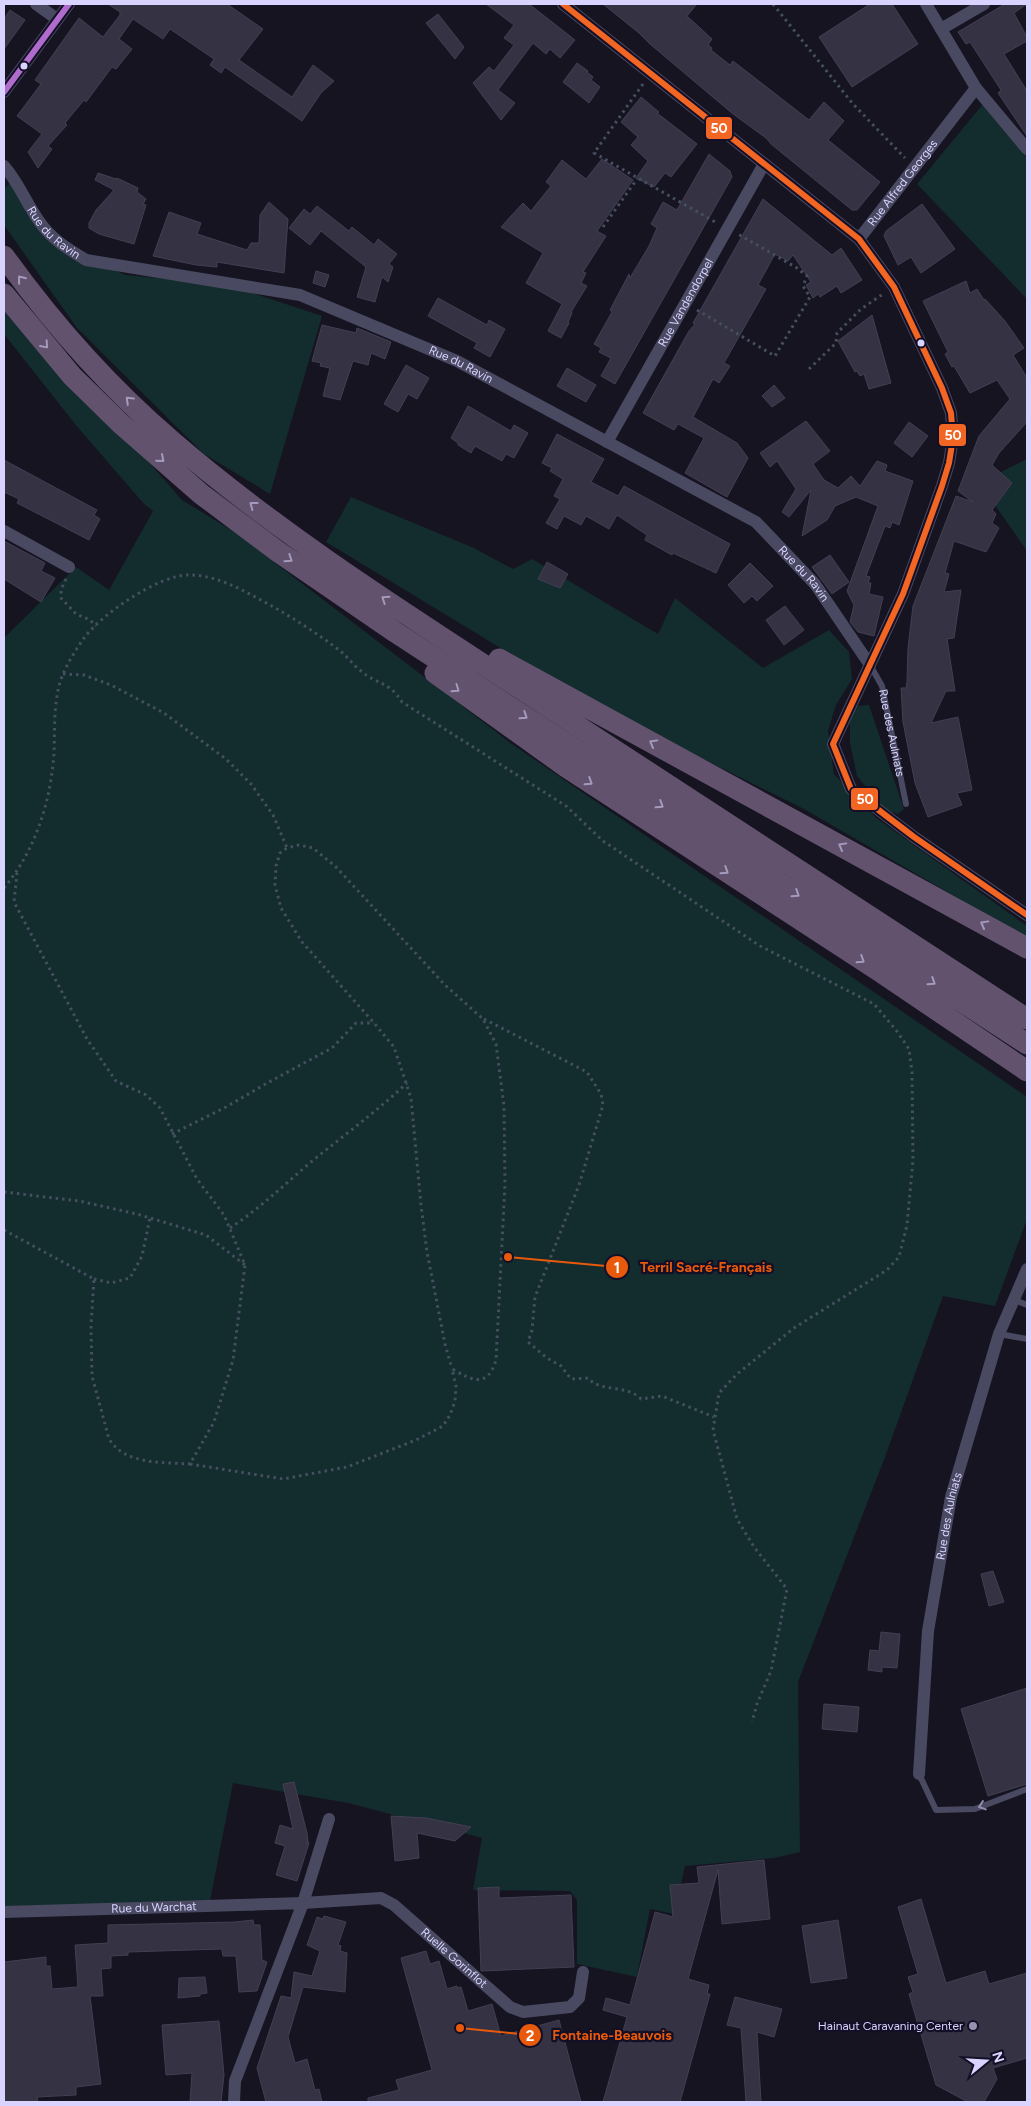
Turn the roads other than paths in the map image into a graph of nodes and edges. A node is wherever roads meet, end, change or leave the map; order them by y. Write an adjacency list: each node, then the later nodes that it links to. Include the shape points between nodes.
1 (36, 4): 6 (street)
2 (69, 4): 6 (street)
3 (563, 4): 11 (street)
4 (926, 4): 7 (street)
5 (984, 4): 7 (street)
6 (57, 19): 9 (street)
7 (941, 29): 8 (street)
8 (976, 88): 10 (street); 13 (street, Rue Alfred Georges)
9 (4, 92)
10 (1027, 149)
11 (764, 164): 13 (street); 16 (street, Rue Vandendorpel)
12 (4, 166): 16 (street, Rue du Ravin, via 15,178 38,221 57,243 86,260 300,295 457,361)
13 (859, 239): 19 (street, Rue Alfred Georges, via 894,287 951,413 953,438 949,463)
14 (4, 256): 20 (highway, one-way to 14, via 296,538 171,441 85,354)
15 (4, 294): 21 (highway, one-way to 21, via 72,376 201,494)
16 (607, 442): 22 (street, Rue du Ravin, via 756,522 815,584)
17 (4, 531): 18 (street)
18 (69, 567)
19 (904, 594): 22 (street, Rue des Aulniats)
20 (426, 627): 25 (highway, one-way to 20, via 497,658); 26 (highway)
21 (395, 632): 27 (highway, one-way to 27); 28 (highway, one-way to 28, via 441,678 558,761)
22 (870, 665): 23 (lane, Rue des Aulniats, via 882,686); 24 (street, Rue des Aulniats, via 833,744 851,789)
23 (906, 804)
24 (1027, 916)
25 (1027, 948)
26 (1027, 1020)
27 (1027, 1044)
28 (1027, 1071)
29 (1027, 1269): 30 (street, Rue des Aulniats)
30 (1015, 1300): 31 (lane); 32 (street, Rue des Aulniats)
31 (1027, 1305)
32 (999, 1334): 33 (lane); 34 (street, Rue des Aulniats, via 951,1497 928,1631)
33 (1027, 1340)
34 (919, 1774): 35 (lane, one-way to 34, via 975,1809 936,1810)
35 (1027, 1790)
36 (330, 1819): 37 (street)
37 (303, 1903): 38 (street, Rue du Warchat); 39 (street, Ruelle Gorinflot, via 381,1898 394,1905 510,2007 522,2012 570,2007 579,1998); 40 (street, via 236,2081)
38 (4, 1912)
39 (583, 1972)
40 (234, 2102)

